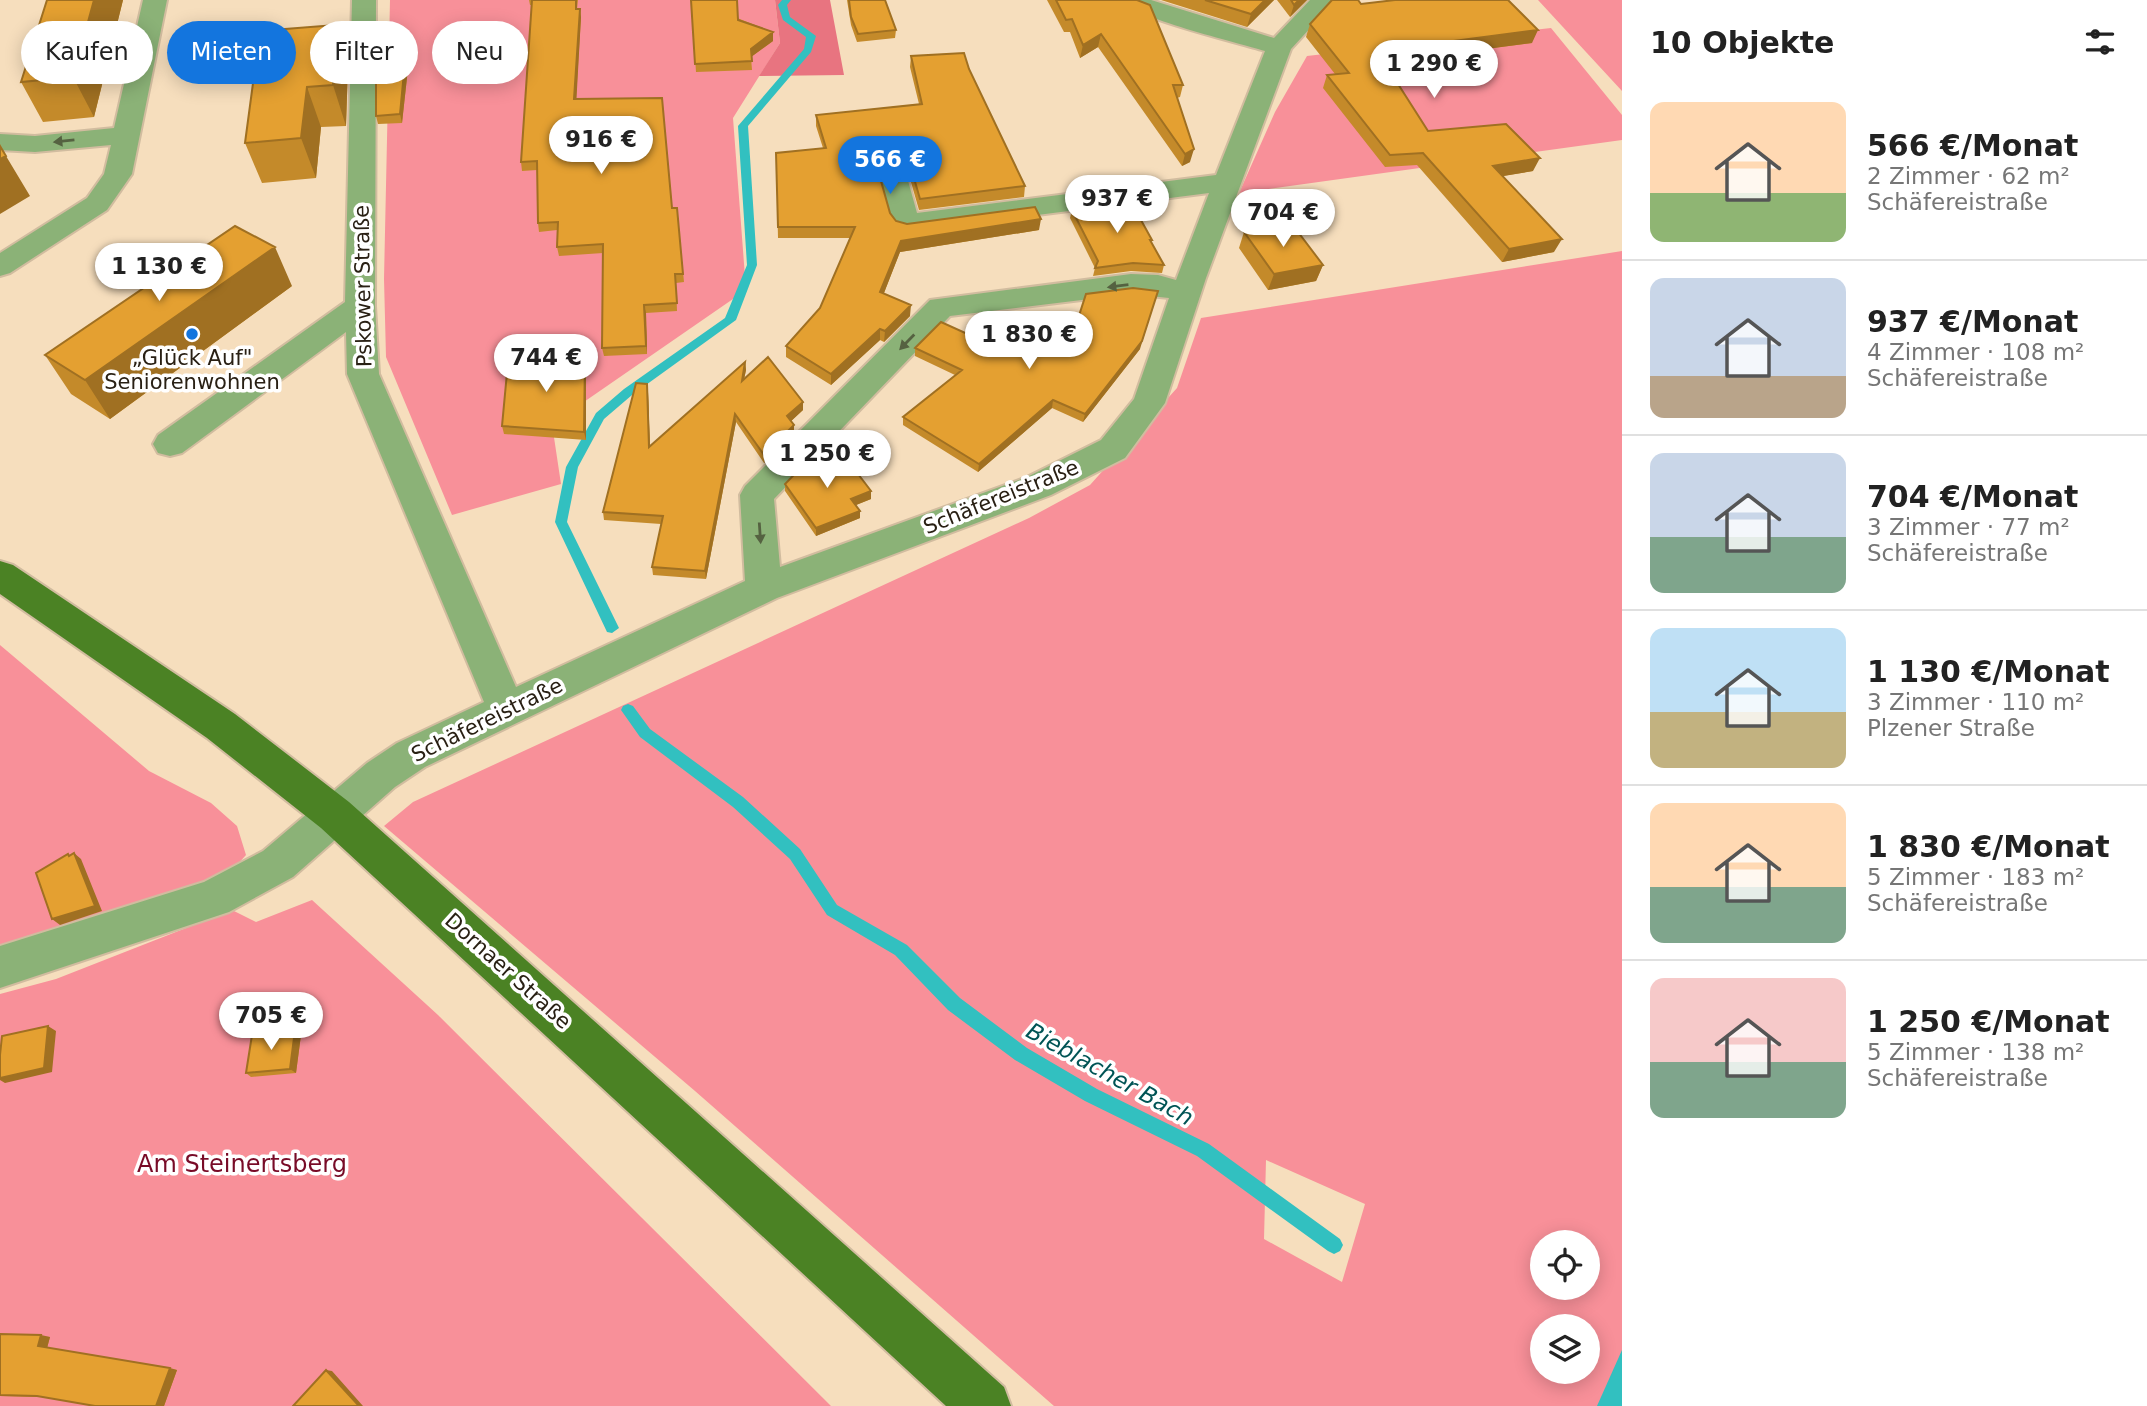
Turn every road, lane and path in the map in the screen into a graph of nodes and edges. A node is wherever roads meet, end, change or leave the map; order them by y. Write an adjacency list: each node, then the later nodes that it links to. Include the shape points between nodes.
1 (155, 0): 6 (street)
2 (364, 0): 12 (street, Pskower Straße)
3 (1131, 0): 5 (street)
4 (1324, 0): 5 (street, Schäfereistraße)
5 (1279, 47): 9 (street, Schäfereistraße)
6 (127, 135): 7 (street, one-way to 7, via 35,144); 10 (street, via 118,174 97,204)
7 (0, 142)
8 (888, 159): 9 (street, via 906,223)
9 (1227, 183): 11 (street, Schäfereistraße)
10 (0, 266)
11 (1186, 292): 15 (street, Schäfereistraße, via 1149,403 1113,449 1039,486); 15 (street, one-way to 15, via 1131,284 941,306 757,495)
12 (360, 306): 13 (street); 16 (street, Pskower Straße, via 363,374)
13 (170, 443)
14 (0, 575): 17 (main road, Dornaer Straße, via 221,726)
15 (764, 588): 16 (street, Schäfereistraße)
16 (508, 710): 17 (street, Schäfereistraße, via 411,755)
17 (335, 815): 18 (street, Schäfereistraße, via 278,864 214,898); 19 (main road, Dornaer Straße)
18 (0, 967)
19 (985, 1406)

